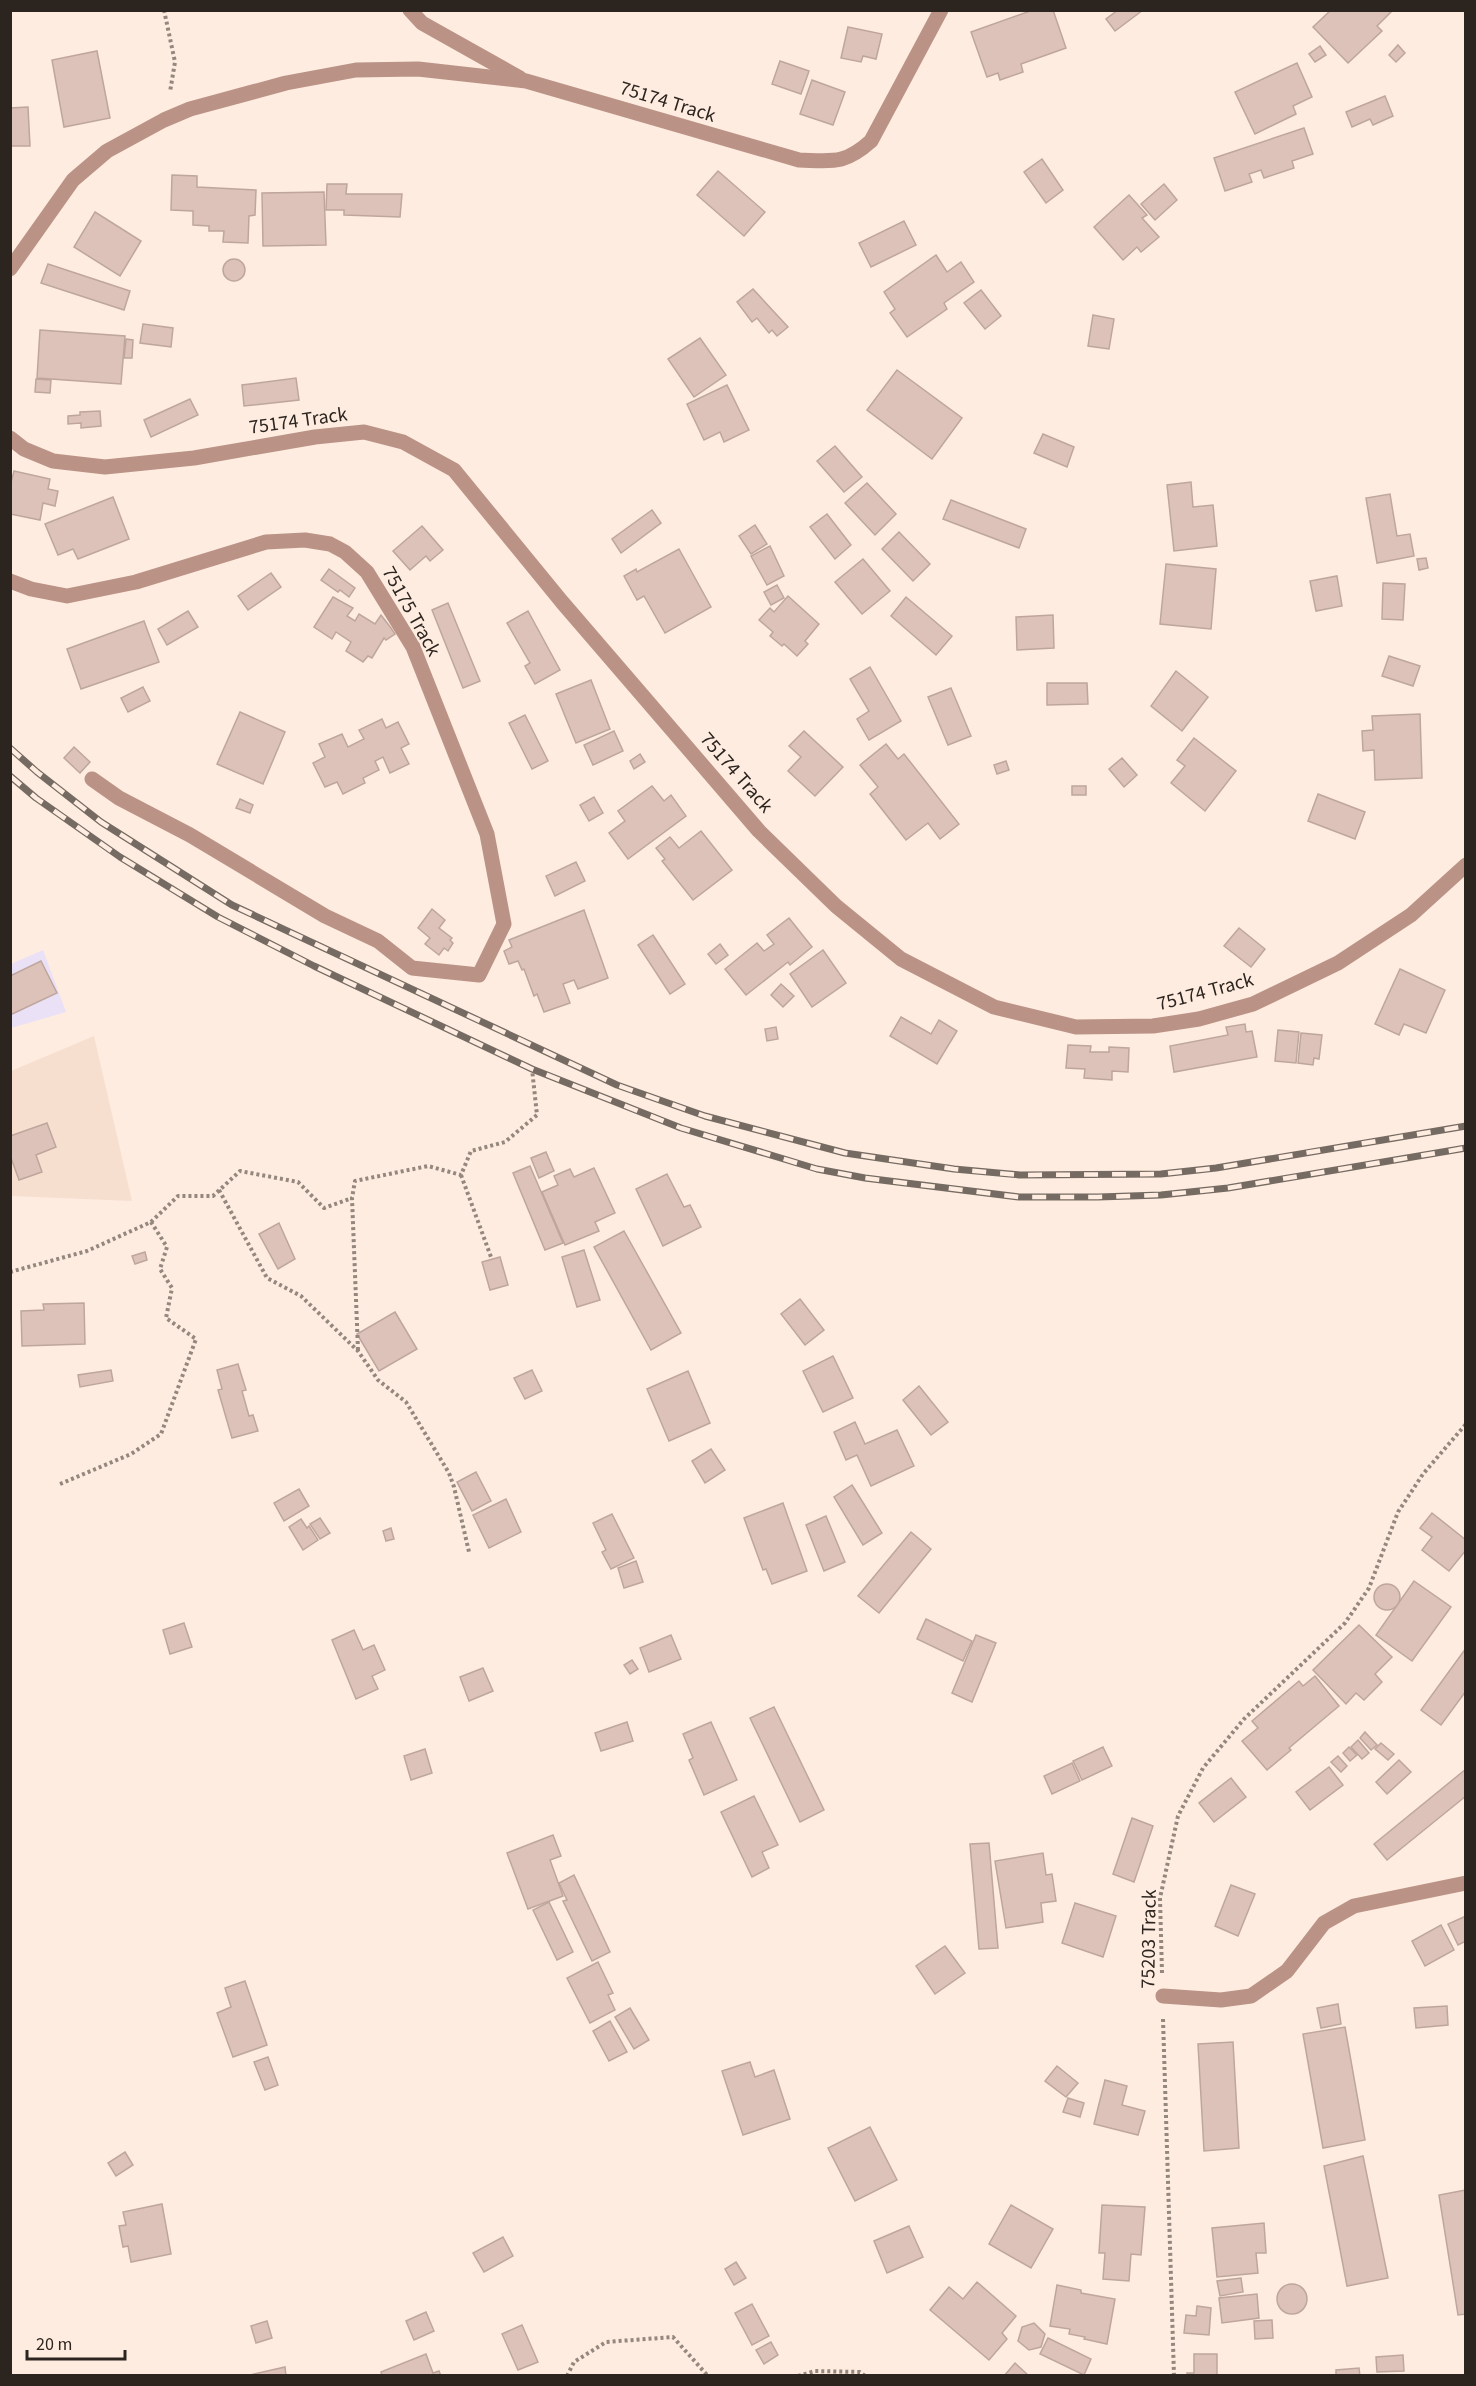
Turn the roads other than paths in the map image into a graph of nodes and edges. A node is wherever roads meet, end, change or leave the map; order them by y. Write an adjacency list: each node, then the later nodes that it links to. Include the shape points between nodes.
1 (410, 10): 3 (street, via 422,23)
2 (941, 10): 3 (street, 75174 Track, via 871,141 841,161 799,160)
3 (526, 81): 4 (street, 75174 Track, via 418,69 356,70 286,83 190,109 107,151 73,180)
4 (10, 269)
5 (10, 438): 8 (street, 75174 Track, via 24,449 53,461 105,467 364,432 404,442 454,470 759,831 836,906 901,959 993,1007 1076,1027 1120,1027 1199,1019 1253,1004 1338,963 1402,921)
6 (10, 581): 7 (street, 75175 Track, via 32,590 67,596 136,582 266,542 306,540 330,544 345,552 367,572 413,647 487,834 504,924 479,975 412,968 378,941 325,916)
7 (92, 779)
8 (1466, 865)
9 (1466, 1882): 10 (street, via 1341,1911 1324,1923 1287,1971 1251,1996 1221,2001)
10 (1162, 1996)

